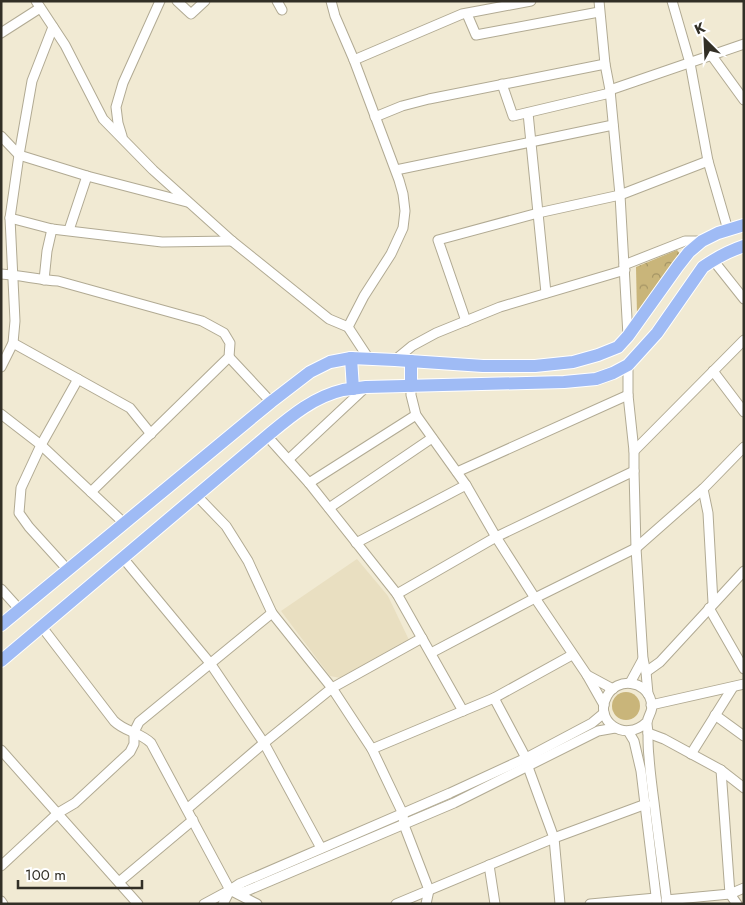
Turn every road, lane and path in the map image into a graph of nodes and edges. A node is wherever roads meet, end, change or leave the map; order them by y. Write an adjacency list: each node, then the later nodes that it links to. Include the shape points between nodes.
1 (160, 1): 27 (street, via 116,107)
2 (177, 1): 3 (street, via 191,14)
3 (205, 1)
4 (277, 1): 10 (street)
5 (331, 1): 17 (street)
6 (531, 1): 12 (street)
7 (599, 1): 11 (street)
8 (672, 1): 18 (street)
9 (38, 3): 13 (street); 14 (street)
10 (282, 10)
11 (600, 12): 12 (street, via 476,35); 19 (street)
12 (467, 14): 17 (street)
13 (53, 27): 27 (street, via 103,119); 29 (street, via 32,80)
14 (1, 33)
15 (744, 44): 16 (street)
16 (712, 56): 18 (street); 22 (street)
17 (354, 60): 24 (street)
18 (690, 63): 21 (street); 30 (street)
19 (605, 64): 20 (street); 21 (street)
20 (502, 84): 23 (street, via 513,116); 24 (street, via 402,106)
21 (610, 91): 23 (street); 25 (street)
22 (744, 100)
23 (528, 113): 28 (street)
24 (375, 117): 31 (street)
25 (613, 125): 28 (street); 33 (street)
26 (1, 136): 29 (street)
27 (123, 138): 34 (street)
28 (530, 142): 31 (street); 35 (street)
29 (19, 155): 32 (street); 36 (street)
30 (708, 161): 33 (street); 40 (street)
31 (396, 170): 53 (street, via 403,194 403,228)
32 (87, 176): 34 (street); 39 (street)
33 (620, 195): 35 (street); 45 (street)
34 (190, 203): 41 (street)
35 (538, 213): 49 (street); 51 (street, via 438,240)
36 (10, 218): 38 (street); 47 (street)
37 (744, 225): 40 (main road)
38 (52, 229): 39 (street); 48 (street)
39 (69, 230): 41 (street, via 162,242)
40 (728, 230): 42 (main road)
41 (232, 241): 53 (street, via 329,319)
42 (702, 241): 45 (street, via 685,241); 52 (main road, via 678,266)
43 (744, 246): 44 (main road)
44 (713, 260): 50 (street); 55 (main road, via 703,267)
45 (624, 268): 49 (street); 54 (street)
46 (1, 274): 47 (street)
47 (13, 274): 48 (street); 57 (street)
48 (44, 280): 59 (street, via 58,281 202,321 224,333 230,343)
49 (546, 293): 51 (street)
50 (744, 298)
51 (466, 321): 62 (street, via 412,346)
52 (638, 323): 54 (main road); 55 (main road)
53 (348, 327): 61 (street)
54 (628, 336): 58 (main road, via 618,347)
55 (652, 338): 64 (main road)
56 (744, 340): 66 (street)
57 (13, 343): 65 (street); 68 (street)
58 (601, 354): 63 (main road, via 573,362 535,366); 67 (main road)
59 (228, 357): 72 (street); 76 (street)
60 (351, 358): 61 (main road); 70 (main road); 72 (main road, via 330,362 310,372)
61 (369, 359): 62 (main road)
62 (395, 360): 63 (main road)
63 (411, 361): 69 (main road)
64 (628, 365): 67 (main road); 71 (street)
65 (1, 367)
66 (713, 371): 73 (street); 81 (street)
67 (608, 375): 69 (main road, via 564,382)
68 (78, 379): 76 (street, via 130,408); 79 (street)
69 (411, 386): 70 (main road); 75 (street)
70 (359, 388): 77 (main road, via 331,394 306,406); 82 (street)
71 (628, 395): 81 (street); 84 (street)
72 (271, 402): 91 (main road)
73 (744, 412)
74 (1, 414): 79 (street)
75 (416, 415): 78 (street); 85 (street)
76 (151, 434): 88 (street)
77 (267, 436): 82 (street); 89 (main road)
78 (432, 438): 84 (street); 90 (street)
79 (41, 445): 88 (street); 96 (street, via 20,488 19,513)
80 (744, 447): 87 (street)
81 (634, 451): 83 (street)
82 (289, 459): 85 (street)
83 (634, 471): 92 (street); 94 (street)
84 (456, 472): 86 (street)
85 (309, 483): 90 (street)
86 (466, 485): 92 (street); 93 (street)
87 (703, 489): 94 (street); 101 (street, via 708,513)
88 (91, 492): 91 (street)
89 (197, 496): 95 (main road); 103 (street, via 226,526 248,561)
90 (329, 508): 93 (street)
91 (125, 524): 96 (main road)
92 (496, 537): 99 (street); 100 (street)
93 (356, 543): 99 (street)
94 (636, 548): 100 (street); 109 (street)
95 (123, 558): 105 (main road); 111 (street)
96 (68, 570): 102 (main road)
97 (744, 571): 101 (street)
98 (1, 589): 102 (street)
99 (397, 594): 106 (street)
100 (534, 598): 107 (street); 108 (street)
101 (711, 606): 112 (street); 113 (street, via 660,662)
102 (20, 610): 104 (main road)
103 (272, 613): 111 (street); 118 (street)
104 (1, 625)
105 (42, 627): 110 (main road); 129 (street, via 114,720)
106 (422, 638): 107 (street); 118 (street)
107 (431, 653): 124 (street)
108 (572, 655): 114 (street); 121 (street)
109 (643, 659): 113 (street); 115 (street)
110 (1, 660)
111 (210, 663): 129 (street, via 149,712); 132 (street)
112 (744, 669)
113 (646, 672): 120 (street)
114 (587, 676): 119 (street); 123 (street)
115 (630, 683): 119 (street); 120 (street)
116 (744, 684): 117 (street)
117 (733, 687): 122 (street); 125 (street)
118 (332, 688): 132 (street); 133 (street)
119 (613, 689): 123 (street, via 606,696)
120 (648, 694): 122 (street)
121 (494, 698): 124 (street); 136 (street)
122 (651, 705): 126 (street)
123 (604, 709): 127 (street, via 609,723); 136 (street, via 592,723)
124 (463, 711): 133 (street)
125 (715, 714): 131 (street); 135 (street)
126 (647, 722): 128 (street, via 636,730); 130 (street)
127 (615, 728): 128 (street); 136 (street)
128 (628, 731): 139 (street, via 642,771)
129 (134, 732): 140 (street, via 147,739 154,748); 141 (street, via 130,752 75,803)
130 (648, 733): 135 (street); 155 (street)
131 (744, 736)
132 (264, 743): 140 (street); 146 (street)
133 (372, 749): 142 (street)
134 (1, 750): 141 (street)
135 (691, 754): 137 (street)
136 (527, 762): 142 (street); 144 (street, via 454,803); 145 (street)
137 (721, 770): 138 (street); 153 (street)
138 (744, 788)
139 (646, 804): 145 (street); 154 (street)
140 (187, 809): 143 (street)
141 (58, 813): 148 (street); 149 (street)
142 (403, 814): 144 (street); 146 (street)
143 (193, 820): 149 (street); 151 (street)
144 (404, 824): 151 (street, via 244,892); 152 (street)
145 (554, 838): 147 (street); 163 (street)
146 (321, 848): 151 (street)
147 (489, 865): 152 (street); 162 (street)
148 (1, 866)
149 (119, 882): 156 (street)
150 (744, 888): 153 (street)
151 (230, 890): 157 (street); 158 (street); 159 (street)
152 (429, 890): 160 (street); 161 (street)
153 (730, 894): 155 (street); 165 (street)
154 (656, 901): 164 (street)
155 (666, 902)
156 (138, 904)
157 (204, 904)
158 (223, 904)
159 (257, 904)
160 (396, 904)
161 (426, 904)
162 (496, 904)
163 (560, 904)
164 (590, 904)
165 (737, 904)

